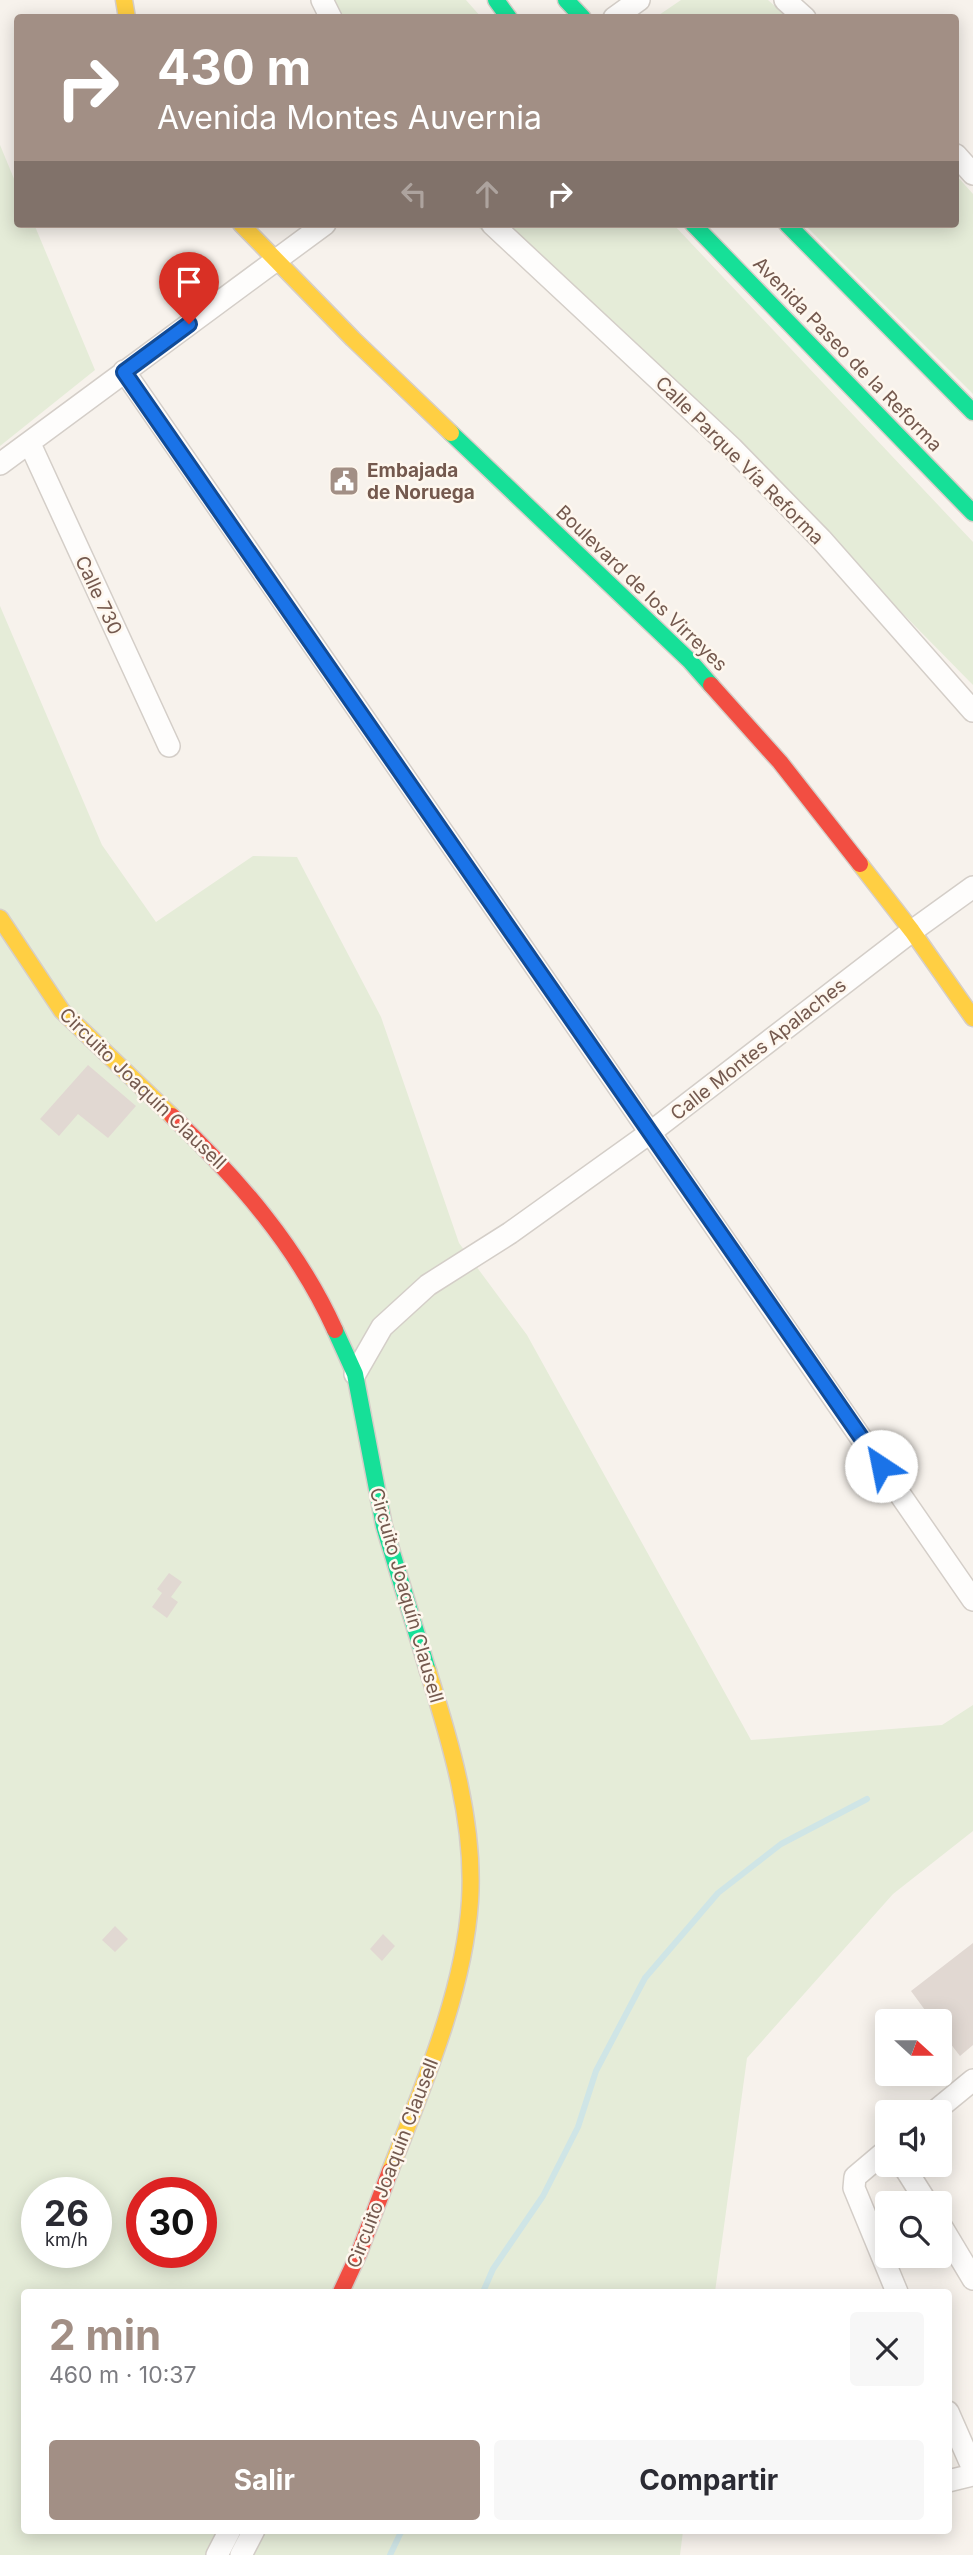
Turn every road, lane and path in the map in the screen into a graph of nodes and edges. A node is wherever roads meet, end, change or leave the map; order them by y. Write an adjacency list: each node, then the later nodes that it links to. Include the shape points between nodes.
1 (566, 0): 4 (street)
2 (639, 0): 5 (street)
3 (785, 0): 6 (street)
4 (579, 14)
5 (620, 14)
6 (801, 14)
7 (959, 158): 8 (street)
8 (973, 174)
9 (245, 228): 14 (street, Boulevard de los Virreyes)
10 (319, 228): 14 (street)
11 (496, 228): 20 (street, Calle Parque Vía Reforma, via 732,448 821,539)
12 (697, 228): 19 (street, Avenida Paseo de la Reforma)
13 (791, 228): 16 (street)
14 (275, 260): 15 (street); 24 (street, Boulevard de los Virreyes, via 690,661 780,762)
15 (124, 372): 17 (street); 26 (street)
16 (973, 412)
17 (30, 444): 18 (street); 21 (street, Calle 730)
18 (0, 464)
19 (973, 513)
20 (973, 710)
21 (169, 747)
22 (973, 887): 24 (street, Calle Montes Apalaches)
23 (0, 918): 27 (street, Circuito Joaquín Clausell, via 62,1011 221,1163 272,1223 318,1293)
24 (912, 931): 25 (street, Boulevard de los Virreyes); 26 (street, Calle Montes Apalaches)
25 (973, 1018)
26 (651, 1132): 27 (street, Calle Montes Apalaches, via 510,1233 428,1285 382,1327); 28 (street)
27 (355, 1374): 34 (street, Circuito Joaquín Clausell, via 383,1526 451,1742 469,1847 470,1901 457,1981 431,2065)
28 (973, 1600)
29 (973, 2080): 30 (street)
30 (949, 2100)
31 (875, 2160): 35 (street, via 855,2177 854,2188)
32 (952, 2244): 33 (street)
33 (973, 2279)
34 (342, 2289)
35 (896, 2289)
36 (952, 2421): 37 (street)
37 (973, 2469)
38 (973, 2475): 39 (street)
39 (952, 2480)
40 (228, 2534): 42 (street)
41 (252, 2534): 43 (street)
42 (217, 2555)
43 (241, 2555)

